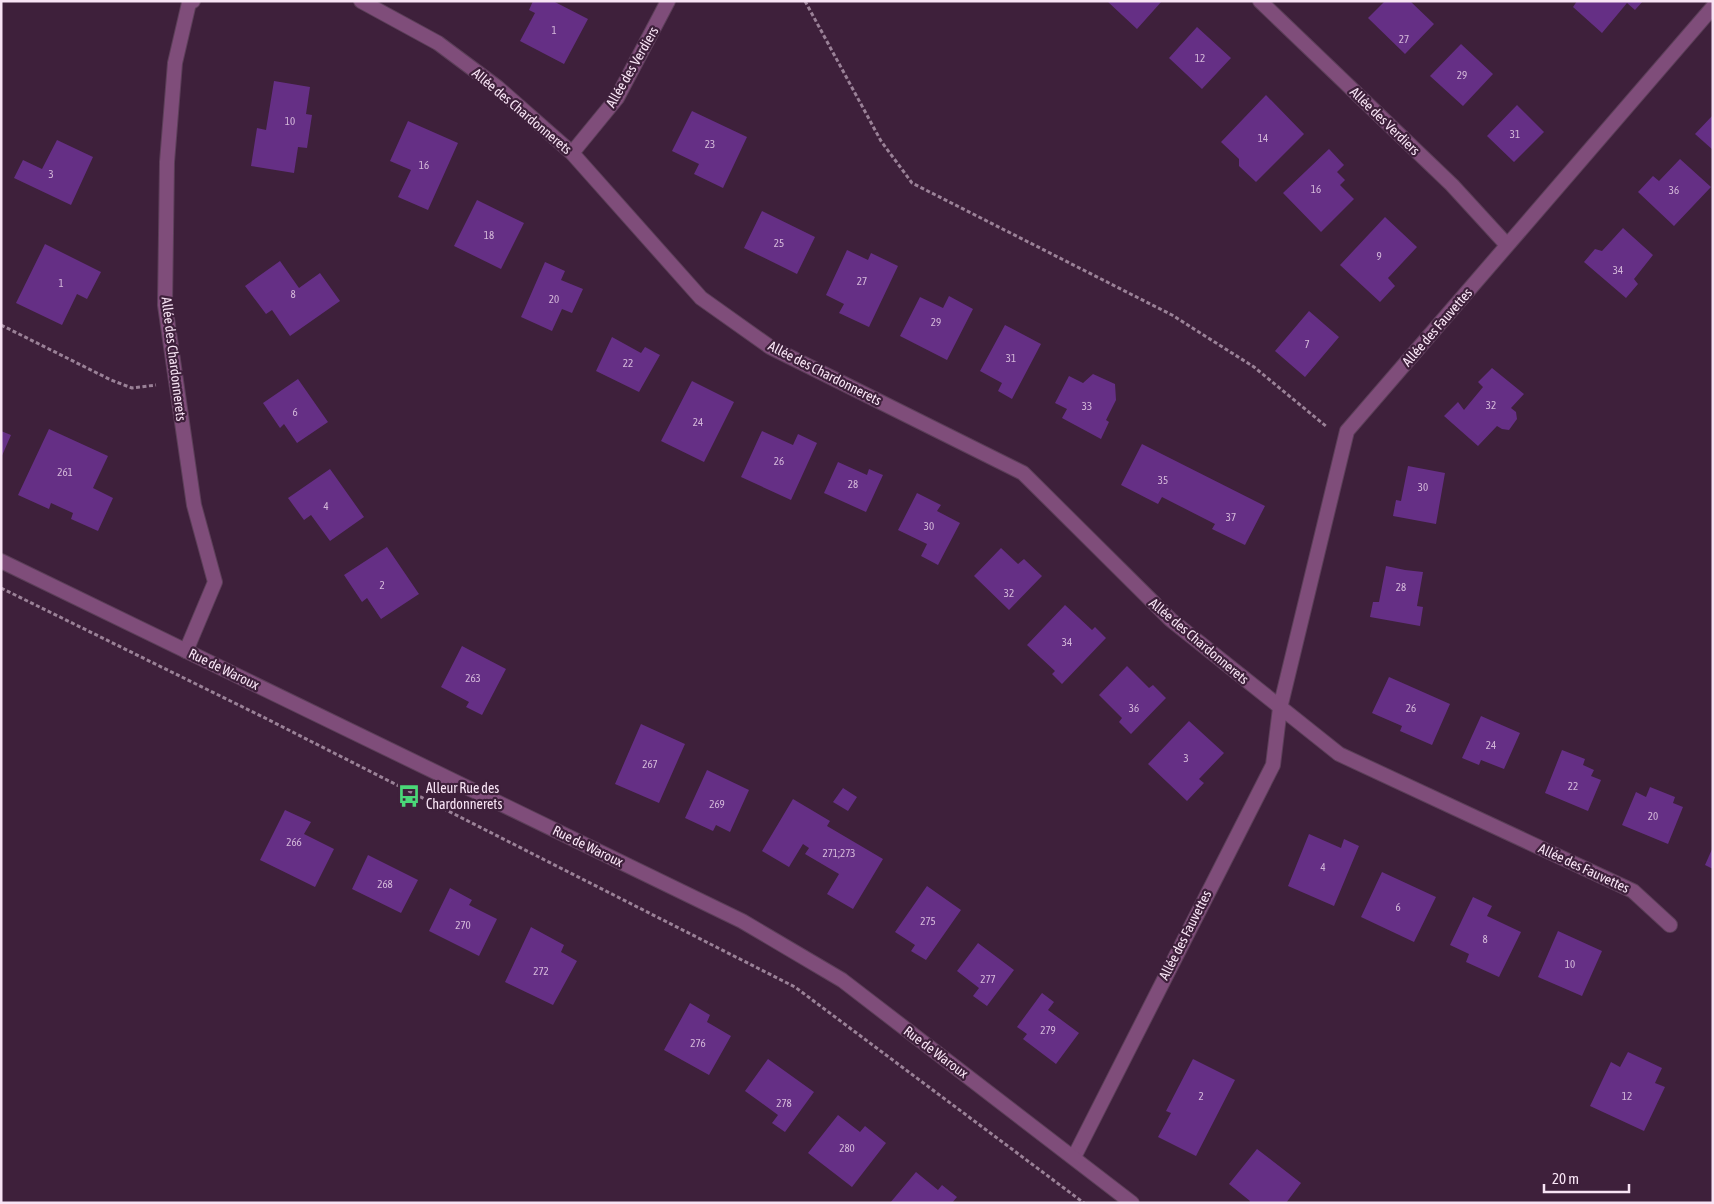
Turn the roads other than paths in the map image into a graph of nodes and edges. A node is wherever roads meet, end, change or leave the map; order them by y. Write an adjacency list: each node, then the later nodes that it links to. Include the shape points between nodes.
1 (193, 1): 9 (street, Allée des Chardonnerets, via 189,4 175,63 167,162 165,305 194,505 215,582)
2 (361, 1): 6 (street, Allée des Chardonnerets, via 438,43 497,87)
3 (668, 1): 6 (street, Allée des Verdiers, via 617,98)
4 (1260, 1): 7 (street, Allée des Verdiers, via 1452,185)
5 (1713, 7): 7 (street, Allée des Fauvettes)
6 (572, 153): 10 (street, Allée des Chardonnerets, via 701,298 770,347 1023,473 1171,620)
7 (1507, 245): 10 (street, Allée des Fauvettes, via 1347,431)
8 (1, 561): 9 (street, Rue de Waroux)
9 (186, 651): 12 (street, Rue de Waroux, via 742,921 842,980)
10 (1280, 708): 11 (street, Allée des Fauvettes, via 1339,754 1633,891); 12 (street, Allée des Fauvettes, via 1273,765)
11 (1670, 925)
12 (1074, 1157): 13 (street, Rue de Waroux)
13 (1132, 1203)

